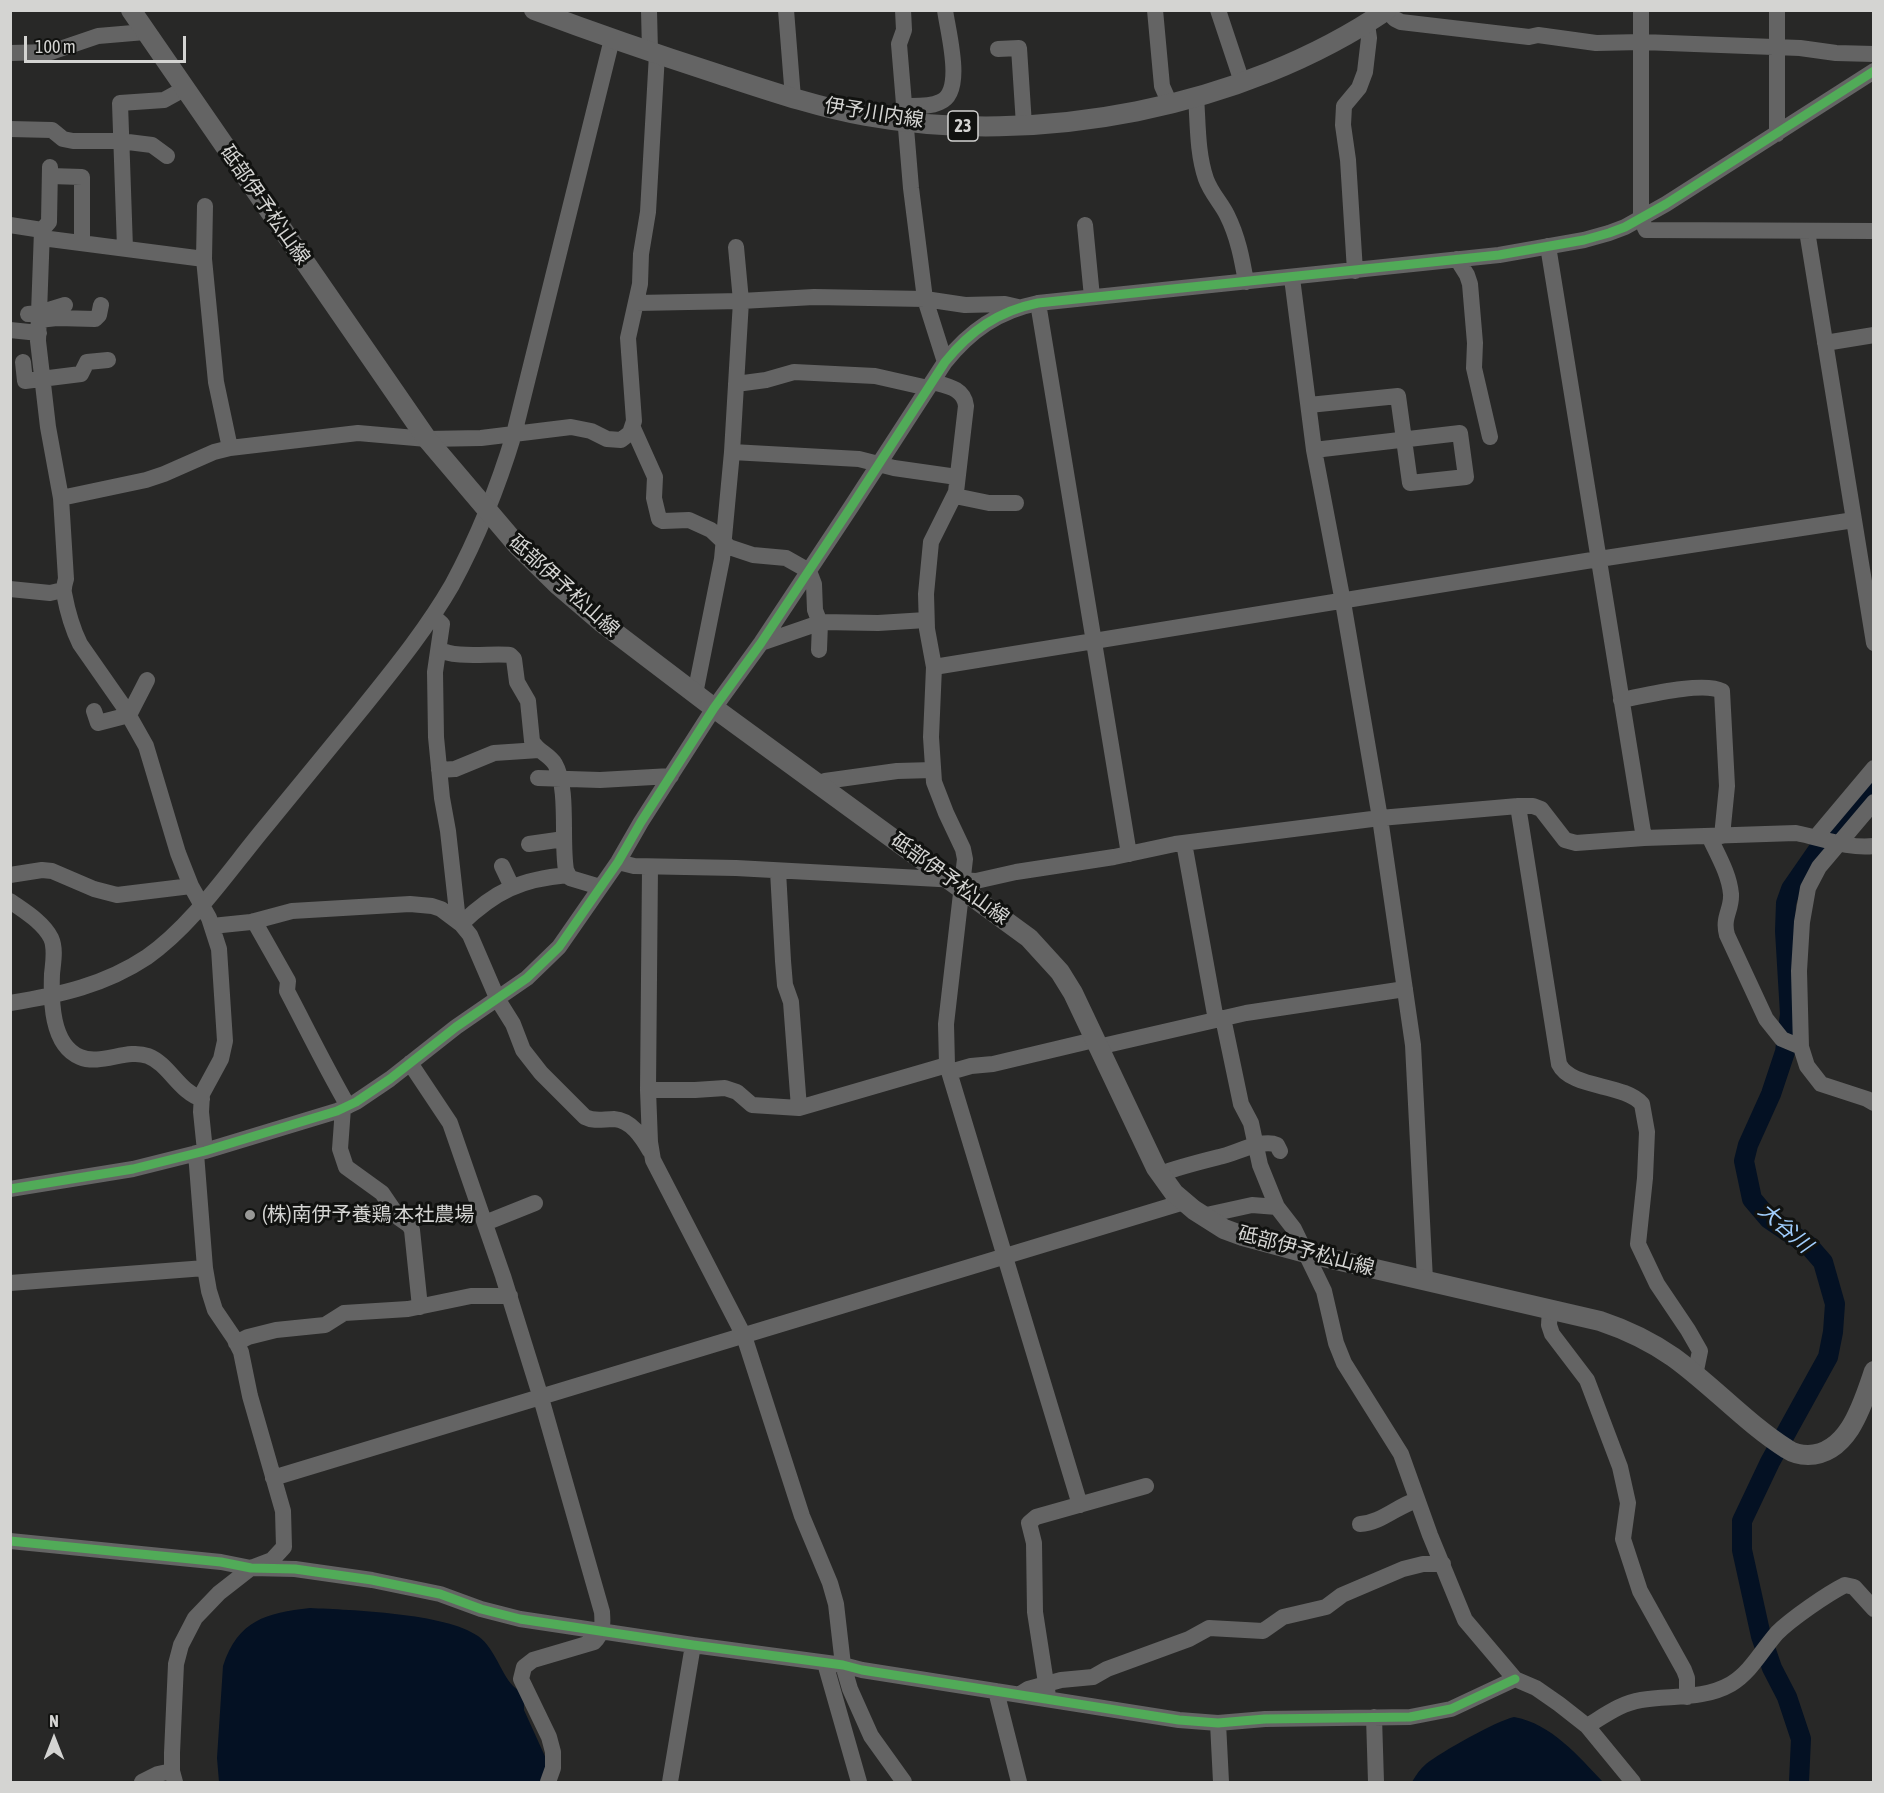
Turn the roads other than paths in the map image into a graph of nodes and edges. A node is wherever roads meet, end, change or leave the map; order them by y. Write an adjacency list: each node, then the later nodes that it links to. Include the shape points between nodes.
1 (131, 10): 13 (main road, 砥部伊予松山線)
2 (534, 10): 14 (main road, 伊予川内線 / 23)
3 (649, 10): 19 (street)
4 (786, 10): 25 (street)
5 (903, 10): 27 (street, via 904,30 899,44)
6 (945, 10): 27 (street, via 955,78 950,96)
7 (1155, 10): 26 (street, via 1162,86)
8 (1218, 10): 22 (street)
9 (1641, 10): 15 (street)
10 (1777, 10): 16 (street)
11 (1387, 11): 12 (main road, 伊予川内線 / 23); 15 (street, via 1401,22 1582,42)
12 (1367, 24): 22 (main road, 伊予川内線 / 23, via 1312,53); 46 (street, via 1365,72 1359,88 1344,106 1343,124)
13 (145, 32): 18 (street, via 98,36 51,52); 23 (main road, 砥部伊予松山線)
14 (612, 39): 19 (main road, 伊予川内線 / 23); 69 (street)
15 (1642, 42): 16 (street); 34 (street)
16 (1777, 48): 20 (street); 30 (street)
17 (998, 49): 28 (street, via 1019,48)
18 (10, 53)
19 (654, 53): 25 (main road, 伊予川内線 / 23); 52 (street, via 648,212)
20 (1874, 54)
21 (1874, 71): 30 (street)
22 (1242, 82): 24 (main road, 伊予川内線 / 23)
23 (184, 89): 31 (street, via 164,100 120,103); 71 (main road, 砥部伊予松山線)
24 (1196, 96): 26 (main road, 伊予川内線 / 23); 48 (street, via 1200,155 1206,179 1235,232)
25 (793, 98): 27 (main road, 伊予川内線 / 23, via 867,116)
26 (1170, 104): 28 (main road, 伊予川内線 / 23, via 1078,122)
27 (904, 113): 28 (main road, 伊予川内線 / 23, via 964,126); 50 (street)
28 (1024, 124)
29 (10, 129): 31 (street, via 52,130 73,141)
30 (1777, 134): 34 (street)
31 (120, 141): 32 (street, via 152,145); 43 (street)
32 (167, 156)
33 (205, 206): 44 (street)
34 (1641, 219): 37 (street, via 1646,230); 41 (street, via 1610,233)
35 (10, 225): 39 (street)
36 (1085, 225): 49 (street)
37 (1807, 231): 38 (street); 60 (street)
38 (1874, 231)
39 (42, 234): 40 (street); 40 (street, via 50,222 50,172 82,177); 57 (street)
40 (82, 243): 43 (street)
41 (1548, 246): 45 (street); 83 (street)
42 (736, 247): 51 (street)
43 (125, 248): 44 (street)
44 (204, 259): 72 (street, via 216,382)
45 (1457, 259): 46 (street); 70 (street, via 1470,284 1474,368)
46 (1355, 271): 47 (street)
47 (1292, 278): 48 (street); 67 (street)
48 (1246, 282): 49 (street)
49 (1092, 297): 53 (street)
50 (925, 299): 51 (street, via 814,297); 56 (street); 63 (street)
51 (741, 302): 52 (street); 65 (street)
52 (636, 303): 68 (street, via 628,338)
53 (1038, 303): 56 (street); 91 (street)
54 (65, 304): 57 (street)
55 (101, 305): 57 (street, via 95,319)
56 (1018, 307): 63 (street, via 987,321 960,343)
57 (36, 320): 58 (street); 64 (street)
58 (10, 330)
59 (1874, 335): 60 (street)
60 (1825, 343): 81 (street)
61 (108, 360): 64 (street, via 87,362 81,374)
62 (23, 362): 64 (street, via 25,381)
63 (945, 362): 66 (street)
64 (42, 378): 78 (street)
65 (736, 384): 66 (street, via 794,372 875,376); 74 (street)
66 (930, 385): 75 (street); 76 (street, via 954,388 965,399)
67 (1309, 405): 73 (street); 73 (street, via 1398,396 1404,440)
68 (633, 428): 69 (street, via 626,438 614,440 571,427); 82 (street, via 655,477 659,519 696,522)
69 (514, 434): 71 (street); 80 (street)
70 (1490, 437)
71 (427, 440): 72 (street, via 358,433); 80 (main road, 砥部伊予松山線)
72 (230, 448): 78 (street, via 146,480)
73 (1314, 450): 87 (street)
74 (732, 452): 75 (street, via 859,459); 82 (street)
75 (879, 464): 76 (street); 84 (street)
76 (957, 477): 77 (street)
77 (954, 496): 79 (street, via 989,503); 89 (street, via 931,542)
78 (61, 498): 86 (street, via 66,579)
79 (1016, 503)
80 (487, 512): 88 (street); 98 (main road, 砥部伊予松山線, via 559,586)
81 (1854, 520): 83 (street); 92 (street)
82 (723, 543): 84 (street, via 753,555 786,558); 98 (street)
83 (1597, 559): 87 (street); 99 (street)
84 (809, 571): 90 (street); 93 (street)
85 (10, 589): 86 (street, via 50,593)
86 (63, 590): 102 (street, via 80,644)
87 (1343, 602): 91 (street); 113 (street)
88 (433, 616): 94 (street, via 442,624); 134 (street)
89 (926, 620): 90 (street); 96 (street)
90 (820, 623): 93 (street); 95 (street)
91 (1092, 640): 96 (street); 122 (street)
92 (1874, 642)
93 (761, 643): 100 (street)
94 (438, 649): 103 (street, via 514,658 517,682 528,701 532,741); 105 (street, via 435,702)
95 (819, 650)
96 (934, 667): 106 (street)
97 (147, 680): 102 (street)
98 (695, 694): 100 (main road, 砥部伊予松山線)
99 (1621, 700): 114 (street, via 1685,689 1722,691 1727,786); 116 (street)
100 (714, 708): 107 (street); 110 (main road, 砥部伊予松山線)
101 (94, 711): 102 (street, via 98,723)
102 (129, 715): 130 (street, via 146,746)
103 (539, 750): 105 (street, via 494,753 455,769); 109 (street, via 549,755)
104 (1874, 768): 115 (street)
105 (439, 770): 136 (street)
106 (933, 770): 110 (street, via 897,771 825,781); 129 (street, via 938,794 963,849 965,859)
107 (671, 776): 109 (street); 123 (street)
108 (538, 777): 109 (street)
109 (561, 779): 117 (street)
110 (821, 785): 129 (main road, 砥部伊予松山線)
111 (1874, 802): 120 (street)
112 (1518, 806): 113 (street); 116 (street, via 1541,808 1565,840 1576,843); 174 (street, via 1559,1064 1566,1075 1631,1096 1642,1104 1647,1132 1638,1244 1657,1284 1700,1351)
113 (1380, 818): 118 (street); 138 (street)
114 (1716, 836): 115 (street, via 1796,833); 116 (street); 144 (street, via 1730,886 1727,935 1766,1019)
115 (1816, 837): 120 (street)
116 (1644, 838)
117 (564, 839): 119 (street); 128 (street)
118 (1184, 843): 122 (street); 142 (street)
119 (529, 844)
120 (1840, 844): 121 (street); 144 (street, via 1819,867 1808,888)
121 (1874, 846)
122 (1129, 854): 129 (street)
123 (618, 862): 125 (street); 132 (street)
124 (502, 866): 131 (street)
125 (650, 867): 126 (street); 147 (street)
126 (777, 871): 129 (street); 151 (street)
127 (10, 875): 130 (street, via 52,871 117,895)
128 (568, 875): 131 (street, via 534,879); 132 (street, via 583,884)
129 (958, 881): 143 (main road, 砥部伊予松山線, via 1048,956 1073,993); 146 (street, via 945,1024)
130 (191, 886): 134 (street)
131 (512, 887): 136 (street)
132 (600, 887): 140 (street, via 559,947)
133 (10, 901): 139 (street, via 51,938)
134 (202, 904): 137 (street); 139 (street, via 163,945 130,967 94,984)
135 (255, 921): 136 (street, via 292,911 411,904 432,906); 137 (street); 150 (street, via 288,981 287,990)
136 (459, 922): 140 (street, via 470,935)
137 (212, 926): 148 (street, via 221,965 225,1041)
138 (1405, 989): 142 (street); 166 (street, via 1413,1045)
139 (51, 997): 141 (street); 148 (street, via 59,1033 74,1053 86,1059 150,1057 191,1094)
140 (498, 1000): 145 (street); 155 (street, via 533,1063 585,1117 623,1121)
141 (10, 1003)
142 (1220, 1019): 143 (street); 152 (street)
143 (1096, 1043): 146 (street); 156 (main road, 砥部伊予松山線)
144 (1792, 1043): 149 (street, via 1821,1084)
145 (410, 1063): 150 (street); 162 (street, via 450,1123)
146 (948, 1069): 151 (street); 164 (street)
147 (648, 1090): 151 (street, via 725,1088 737,1092 752,1105); 155 (street)
148 (202, 1099): 154 (street)
149 (1874, 1103)
150 (346, 1107): 154 (street); 169 (street, via 340,1149 346,1167 382,1193 412,1230)
151 (799, 1107)
152 (1256, 1146): 153 (street, via 1273,1143); 156 (street); 160 (street)
153 (1280, 1151)
154 (201, 1152): 157 (street, via 133,1169); 165 (street)
155 (651, 1152): 171 (street)
156 (1160, 1174): 158 (main road, 砥部伊予松山線)
157 (10, 1188)
158 (1184, 1202): 161 (main road, 砥部伊予松山線); 164 (street)
159 (535, 1203): 162 (street)
160 (1277, 1208): 161 (street, via 1252,1206); 163 (street, via 1294,1229)
161 (1202, 1216): 163 (main road, 砥部伊予松山線, via 1243,1236)
162 (485, 1223): 168 (street)
163 (1305, 1253): 166 (main road, 砥部伊予松山線); 178 (street, via 1324,1291 1344,1363 1401,1454)
164 (1005, 1257): 171 (street); 179 (street)
165 (205, 1268): 167 (street); 172 (street, via 215,1310)
166 (1425, 1280): 170 (main road, 砥部伊予松山線)
167 (10, 1283)
168 (510, 1296): 169 (street, via 471,1296); 175 (street)
169 (420, 1306): 172 (street, via 344,1313 325,1325 276,1330)
170 (1550, 1309): 174 (main road, 砥部伊予松山線, via 1631,1332); 192 (street, via 1552,1334 1587,1380 1620,1467 1628,1503 1625,1550 1640,1591 1684,1670)
171 (744, 1336): 175 (street); 188 (street, via 802,1516 830,1583)
172 (236, 1343): 176 (street)
173 (1874, 1371): 174 (main road, 砥部伊予松山線, via 1849,1431 1827,1451 1808,1455 1788,1450)
174 (1695, 1375)
175 (541, 1398): 176 (street); 185 (street, via 602,1612)
176 (273, 1478): 183 (street, via 283,1511 284,1547 272,1560)
177 (1146, 1486): 179 (street)
178 (1417, 1500): 180 (street, via 1402,1504 1371,1523); 182 (street)
179 (1080, 1505): 191 (street, via 1036,1517 1029,1523 1034,1543 1035,1612)
180 (1360, 1524)
181 (10, 1541): 183 (street)
182 (1443, 1564): 189 (street, via 1465,1620); 191 (street, via 1403,1569 1342,1595 1326,1607 1283,1617 1263,1631 1209,1628 1093,1677 1061,1680)
183 (251, 1568): 185 (street, via 295,1569 372,1580 440,1594 520,1618); 196 (street, via 195,1618 181,1645 176,1664)
184 (1874, 1609): 192 (street, via 1854,1587 1845,1585 1786,1625 1741,1677 1711,1692)
185 (603, 1630): 186 (street); 198 (street, via 594,1642 533,1660 524,1667 521,1679 553,1752)
186 (693, 1646): 187 (street); 199 (street)
187 (825, 1662): 188 (street); 200 (street)
188 (843, 1665): 190 (street); 201 (street, via 863,1721)
189 (1515, 1679): 193 (street, via 1450,1709 1410,1717); 195 (street, via 1536,1688)
190 (996, 1691): 191 (street, via 1020,1695 1028,1689); 202 (street)
191 (1047, 1692): 194 (street, via 1179,1720)
192 (1687, 1697): 195 (street, via 1639,1700 1620,1706)
193 (1374, 1718): 194 (street); 204 (street)
194 (1218, 1723): 203 (street)
195 (1587, 1726): 205 (street)
196 (173, 1777): 197 (street, via 158,1774)
197 (142, 1782)
198 (548, 1782)
199 (669, 1782)
200 (859, 1782)
201 (904, 1782)
202 (1018, 1782)
203 (1221, 1782)
204 (1376, 1782)
205 (1633, 1782)

